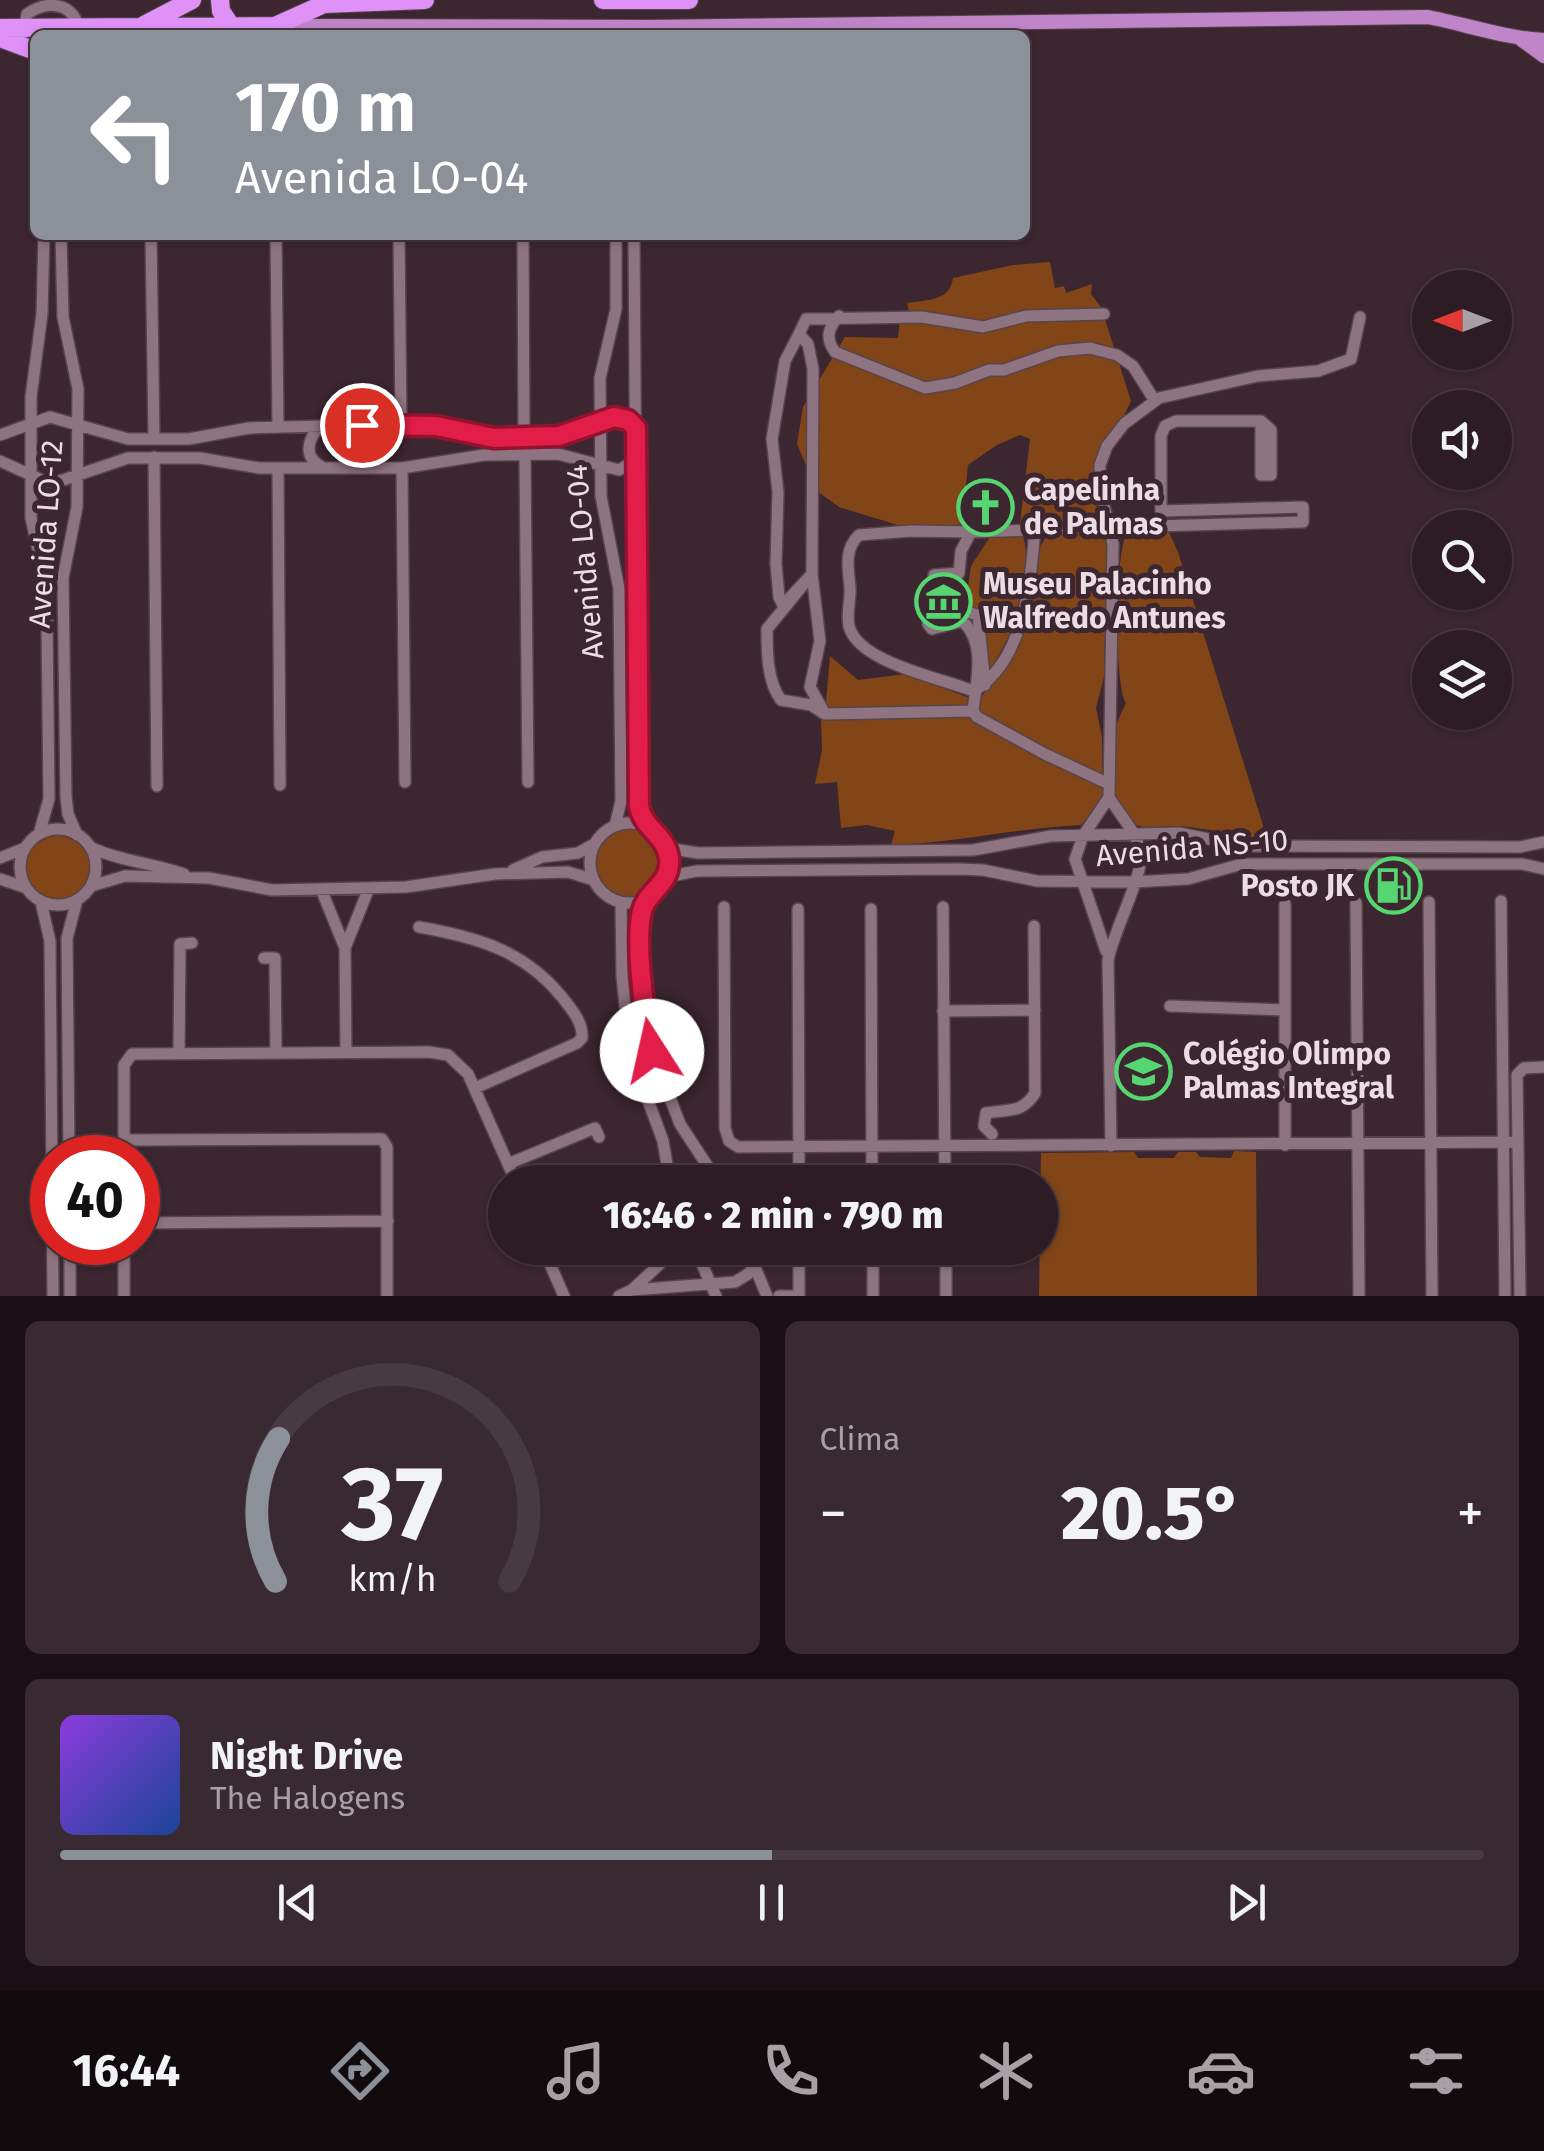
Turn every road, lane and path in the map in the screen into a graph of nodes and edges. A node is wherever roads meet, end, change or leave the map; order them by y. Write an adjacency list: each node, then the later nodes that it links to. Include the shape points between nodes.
1 (192, 0): 13 (highway)
2 (220, 0): 10 (highway)
3 (383, 0): 4 (highway); 11 (highway, via 324,4)
4 (424, 0)
5 (603, 0): 6 (highway)
6 (689, 0)
7 (77, 19): 8 (highway); 13 (highway)
8 (25, 21): 18 (highway); 21 (street)
9 (514, 24): 11 (main road); 14 (street); 15 (main road)
10 (230, 26): 11 (highway); 13 (highway)
11 (276, 26)
12 (694, 26): 16 (main road); 17 (street); 19 (main road, via 1428,17)
13 (123, 29)
14 (547, 30)
15 (598, 30)
16 (658, 30)
17 (684, 30)
18 (1, 31): 22 (highway)
19 (1521, 39): 20 (main road); 23 (main road)
20 (1544, 40)
21 (30, 42)
22 (30, 52)
23 (1544, 56)
24 (44, 240): 39 (street, Avenida LO-12)
25 (61, 240): 40 (street, Avenida LO-12, via 62,306)
26 (151, 240): 48 (street)
27 (276, 240): 43 (street)
28 (399, 240): 42 (street)
29 (523, 240): 47 (street)
30 (616, 240): 38 (street, Avenida LO-04, via 616,309 602,366)
31 (634, 240): 45 (street, Avenida LO-04)
32 (1104, 314): 33 (street, via 1026,316 983,328 922,317)
33 (839, 316): 35 (street, via 806,319); 36 (street, via 828,334 835,352 925,388 1090,348 1133,366)
34 (1360, 317): 36 (street, via 1346,363)
35 (798, 334): 65 (street, via 808,344 813,369); 67 (street, via 782,372 772,439)
36 (1155, 401): 62 (street, via 1124,424 1100,465)
37 (1260, 421): 60 (street, via 1165,426)
38 (600, 422): 45 (street, via 618,417); 47 (street, via 563,436); 53 (street, Avenida LO-04)
39 (31, 423): 40 (street, via 50,418); 46 (street); 58 (street, Avenida LO-12)
40 (78, 425): 48 (street); 59 (street, Avenida LO-12)
41 (362, 425): 42 (street); 44 (street); 55 (street, via 368,454)
42 (401, 425): 47 (street)
43 (278, 426): 44 (street); 48 (street)
44 (320, 426): 54 (street, via 308,450)
45 (636, 428): 51 (street, Avenida LO-04)
46 (0, 435)
47 (524, 437)
48 (154, 439)
49 (525, 455): 53 (street, via 558,454); 57 (street); 72 (street)
50 (154, 457): 56 (street); 59 (street, via 114,460); 74 (street)
51 (636, 460): 53 (street, via 619,470); 76 (street, Avenida LO-04, via 638,798)
52 (0, 461): 58 (street)
53 (600, 466): 77 (street, Avenida LO-04, via 602,512 619,589)
54 (322, 467): 55 (street); 56 (street)
55 (354, 467): 57 (street)
56 (278, 468): 73 (street)
57 (402, 468): 71 (street)
58 (31, 475): 59 (street, via 51,482); 78 (street, Avenida LO-12, via 47,608 49,798)
59 (78, 475): 79 (street, Avenida LO-12, via 63,578 66,803)
60 (1161, 511): 61 (street); 61 (street, via 1302,507 1303,522)
61 (1155, 526): 62 (street)
62 (1110, 527): 63 (street); 75 (street)
63 (1035, 530): 64 (street); 68 (street, via 1022,615 1011,646)
64 (971, 532): 66 (street, via 960,551 959,573); 68 (street, via 858,535 848,553 848,618 854,640 867,651)
65 (812, 574): 67 (street); 70 (street, via 820,641 810,687)
66 (934, 575)
67 (783, 605): 70 (street, via 766,629 775,692)
68 (980, 688): 68 (street, via 978,615 930,616 934,630 954,621 968,626); 69 (street)
69 (973, 711): 70 (street); 75 (street)
70 (824, 714)
71 (405, 782)
72 (528, 782)
73 (280, 785)
74 (156, 786)
75 (1109, 791): 80 (street); 81 (street)
76 (644, 825): 77 (street); 86 (street)
77 (616, 826): 82 (street)
78 (38, 834): 79 (street, via 58,829); 85 (street)
79 (77, 835): 84 (street)
80 (1083, 836): 81 (street, Avenida NS-10); 86 (street, Avenida NS-10, via 958,851); 94 (street, via 1075,859)
81 (1134, 836): 83 (street, Avenida NS-10, via 1193,834 1244,846); 95 (street, via 1142,856)
82 (596, 842): 89 (street, via 578,853); 93 (street)
83 (1544, 842)
84 (90, 847): 90 (street); 96 (street, via 96,864)
85 (24, 848): 87 (street); 97 (street)
86 (666, 848): 91 (street)
87 (0, 858)
88 (1544, 868): 95 (street, Avenida NS-10, via 1242,864 1188,879)
89 (494, 874): 93 (street, via 564,872); 98 (street)
90 (193, 876): 96 (street, via 120,877); 99 (street, via 260,889)
91 (666, 877): 94 (street, Avenida NS-10, via 697,871 958,869); 100 (street)
92 (0, 878): 97 (street)
93 (594, 880): 103 (street)
94 (1082, 882): 95 (street, Avenida NS-10); 117 (street)
95 (1134, 882): 117 (street)
96 (91, 886): 101 (street)
97 (25, 887): 102 (street)
98 (369, 888): 99 (street); 115 (street)
99 (321, 889): 115 (street)
100 (648, 899): 103 (street); 143 (street, via 641,916 646,1022 683,1130)
101 (77, 900): 102 (street, via 60,906); 128 (street, via 67,938)
102 (41, 902): 161 (street, via 50,937)
103 (621, 902): 142 (street, via 628,1036)
104 (1429, 902): 133 (street)
105 (1501, 902): 134 (street)
106 (1284, 904): 120 (street)
107 (1356, 904): 136 (street)
108 (943, 907): 121 (street)
109 (724, 908): 138 (street, via 726,1135 738,1147)
110 (798, 909): 138 (street)
111 (871, 909): 139 (street)
112 (1034, 926): 119 (street)
113 (419, 927): 126 (street, via 478,938 524,961 582,1029 578,1043)
114 (192, 943): 124 (street, via 180,944)
115 (345, 948): 122 (street)
116 (264, 958): 123 (street, via 275,958)
117 (1108, 960): 137 (street)
118 (1170, 1006): 120 (street)
119 (1034, 1010): 121 (street); 127 (street, via 1034,1092 1016,1111 986,1112 984,1126)
120 (1285, 1010): 135 (street)
121 (944, 1011): 140 (street)
122 (346, 1052): 123 (street); 126 (street, via 436,1052 458,1063)
123 (276, 1053): 124 (street)
124 (180, 1054): 129 (street, via 134,1054 126,1060)
125 (1544, 1067): 132 (street, via 1524,1068 1517,1076)
126 (475, 1088): 141 (street)
127 (992, 1134)
128 (69, 1135)
129 (124, 1135)
130 (598, 1138): 141 (street, via 595,1128)
131 (160, 1140): 147 (street, via 384,1140)
132 (1518, 1142): 134 (street); 172 (street)
133 (1430, 1143): 134 (street); 136 (street); 170 (street)
134 (1504, 1143): 171 (street)
135 (1285, 1144): 136 (street); 137 (street)
136 (1358, 1144): 169 (street)
137 (1110, 1146): 140 (street)
138 (800, 1148): 139 (street); 144 (street)
139 (872, 1148): 140 (street); 145 (street)
140 (945, 1148): 146 (street)
141 (508, 1164)
142 (667, 1165)
143 (707, 1165)
144 (800, 1165)
145 (872, 1165)
146 (945, 1165)
147 (388, 1221): 148 (street); 164 (street)
148 (160, 1223)
149 (70, 1265): 162 (street)
150 (124, 1265): 163 (street)
151 (551, 1265): 165 (street)
152 (659, 1265): 158 (street)
153 (702, 1265): 159 (street)
154 (793, 1265): 160 (street)
155 (872, 1265): 167 (street)
156 (946, 1265): 168 (street)
157 (754, 1266): 159 (street, via 742,1279); 160 (street)
158 (632, 1290): 159 (street); 166 (street)
159 (713, 1290)
160 (783, 1294)
161 (53, 1296)
162 (70, 1296)
163 (124, 1296)
164 (387, 1296)
165 (564, 1296)
166 (619, 1296)
167 (873, 1296)
168 (946, 1296)
169 (1359, 1296)
170 (1432, 1296)
171 (1505, 1296)
172 (1520, 1296)

